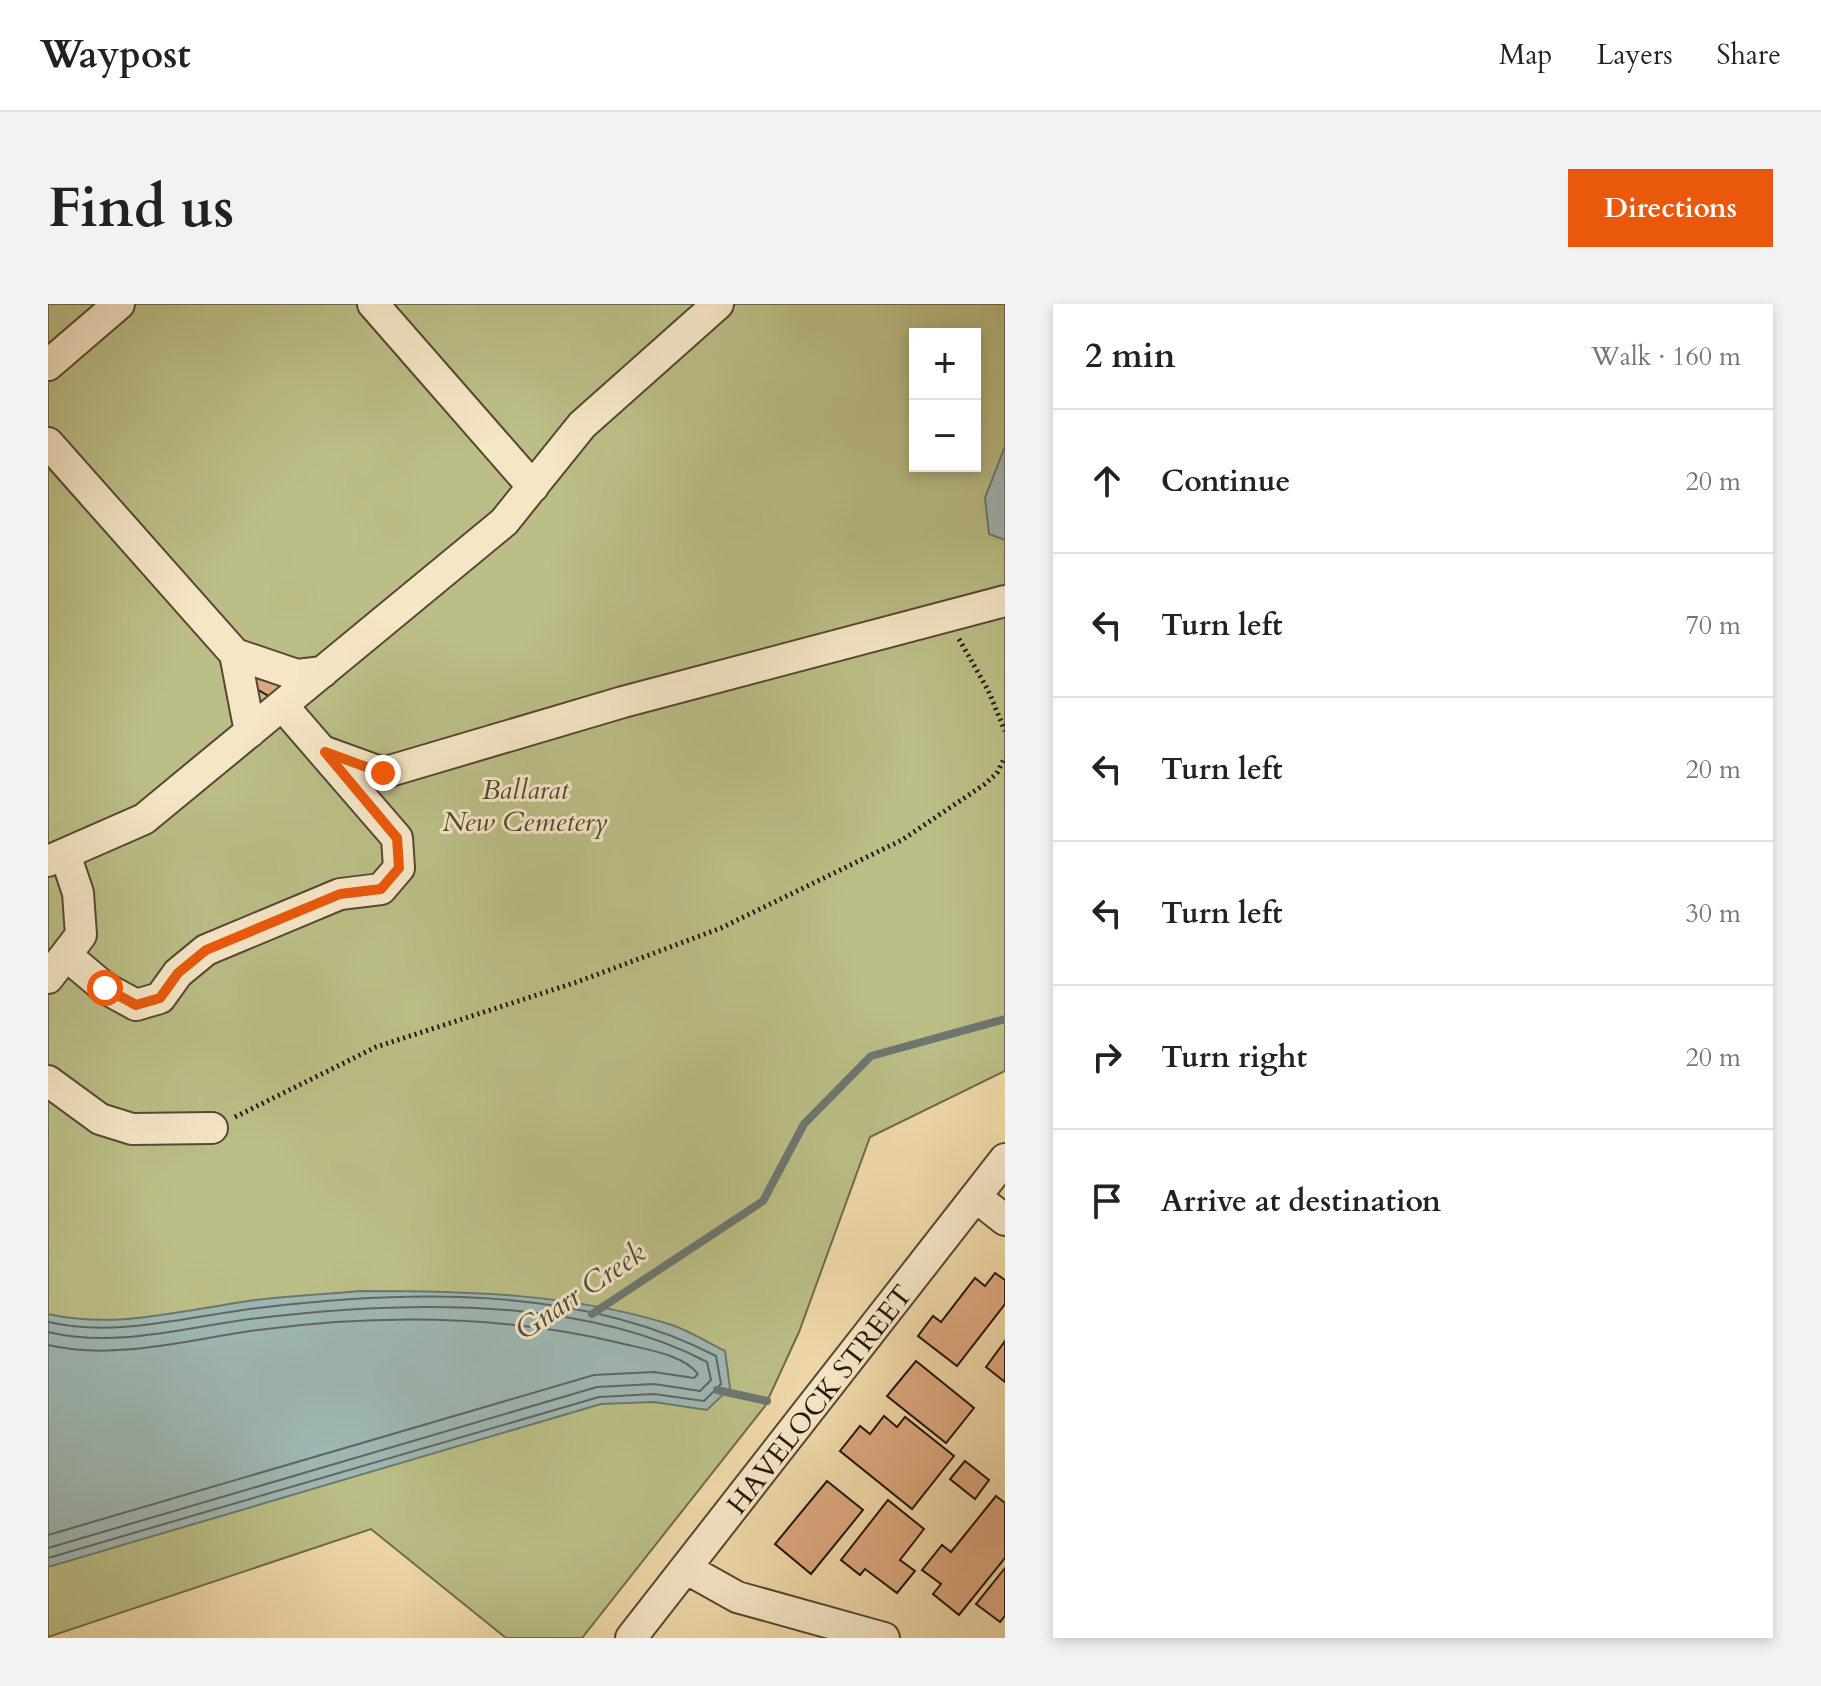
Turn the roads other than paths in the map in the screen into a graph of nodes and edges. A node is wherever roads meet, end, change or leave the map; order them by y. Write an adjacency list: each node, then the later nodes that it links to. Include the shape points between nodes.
1 (119, 304): 4 (street)
2 (373, 304): 6 (street)
3 (718, 304): 6 (street, via 582,425)
4 (48, 365)
5 (48, 443): 8 (street)
6 (533, 487): 9 (street, via 504,522)
7 (1005, 601): 12 (street, via 623,702 383,773)
8 (235, 654): 9 (street, via 297,675); 11 (street)
9 (323, 672): 10 (street)
10 (282, 705): 11 (street); 12 (street)
11 (250, 732): 13 (street, via 144,819)
12 (325, 752): 14 (street, via 397,838 399,868 381,889 340,894 206,950 178,973 160,998 136,1005)
13 (56, 857): 14 (street, via 78,893 81,935)
14 (57, 966)
15 (48, 1081): 16 (street, via 100,1119 132,1129)
16 (212, 1128)
17 (1005, 1159): 18 (street, HAVELOCK STREET)
18 (976, 1197): 19 (street); 20 (street, HAVELOCK STREET)
19 (1005, 1220)
20 (687, 1569): 21 (street, HAVELOCK STREET); 22 (street, via 737,1597)
21 (631, 1638)
22 (884, 1638)

